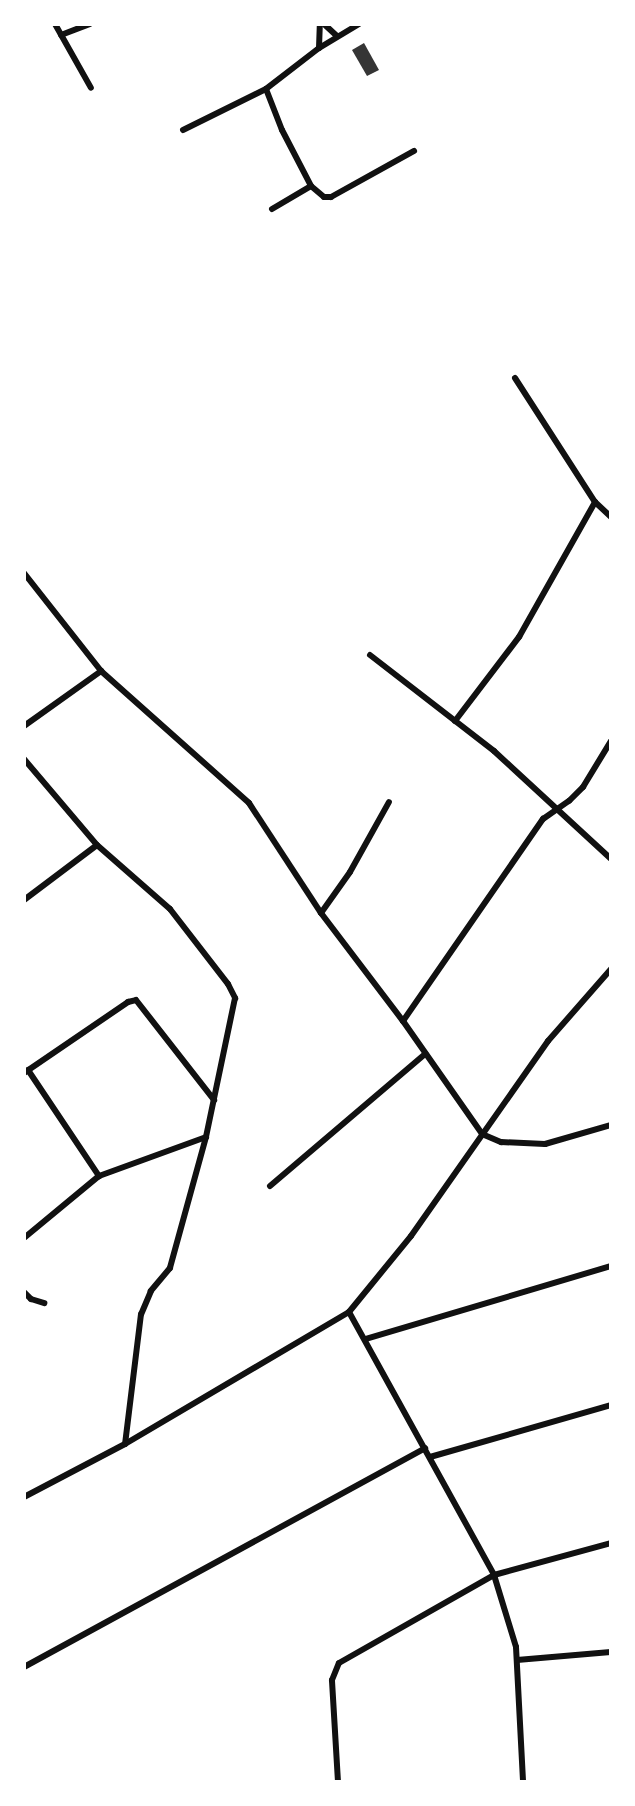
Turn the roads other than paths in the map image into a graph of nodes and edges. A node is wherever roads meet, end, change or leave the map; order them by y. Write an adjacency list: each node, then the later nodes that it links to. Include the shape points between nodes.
1 (55, 24): 5 (street)
2 (90, 24): 5 (street)
3 (322, 24): 6 (street); 7 (street)
4 (359, 24): 6 (street)
5 (61, 35): 8 (street)
6 (337, 36): 7 (street)
7 (319, 48): 9 (street)
8 (91, 88)
9 (266, 89): 10 (street); 12 (street)
10 (183, 130)
11 (414, 151): 12 (street, via 331,197 319,195)
12 (311, 186): 13 (street)
13 (272, 209)
14 (515, 378): 15 (street)
15 (595, 502): 16 (street); 20 (street, via 519,637)
16 (611, 517)
17 (24, 573): 19 (street)
18 (370, 655): 20 (street)
19 (101, 671): 21 (street); 29 (street, via 249,803)
20 (455, 721): 25 (street)
21 (24, 726)
22 (611, 741): 25 (street, via 583,787)
23 (24, 759): 26 (street)
24 (389, 802): 29 (street)
25 (559, 807): 27 (street); 31 (street, via 543,819)
26 (97, 845): 28 (street); 34 (street, via 170,909 233,991 236,1006)
27 (611, 859)
28 (24, 900)
29 (321, 913): 31 (street)
30 (611, 969): 36 (street, via 548,1041)
31 (403, 1021): 32 (street)
32 (425, 1054): 36 (street); 39 (street)
33 (26, 1072): 34 (street, via 136,1000); 38 (street)
34 (214, 1100): 37 (street)
35 (611, 1125): 36 (street, via 545,1144 501,1142)
36 (482, 1134): 44 (street, via 411,1236)
37 (206, 1137): 38 (street); 47 (street, via 170,1268 141,1314)
38 (99, 1176): 40 (street)
39 (270, 1186)
40 (24, 1238)
41 (611, 1266): 45 (street)
42 (24, 1292): 43 (street)
43 (44, 1303)
44 (349, 1312): 45 (street); 47 (street)
45 (366, 1339): 48 (street)
46 (611, 1405): 49 (street)
47 (125, 1444): 50 (street)
48 (425, 1448): 49 (street); 55 (street)
49 (430, 1457): 52 (street)
50 (24, 1497)
51 (611, 1543): 52 (street)
52 (494, 1575): 54 (street); 56 (street, via 333,1671)
53 (611, 1652): 54 (street)
54 (517, 1660): 57 (street)
55 (24, 1667)
56 (338, 1782)
57 (523, 1782)

